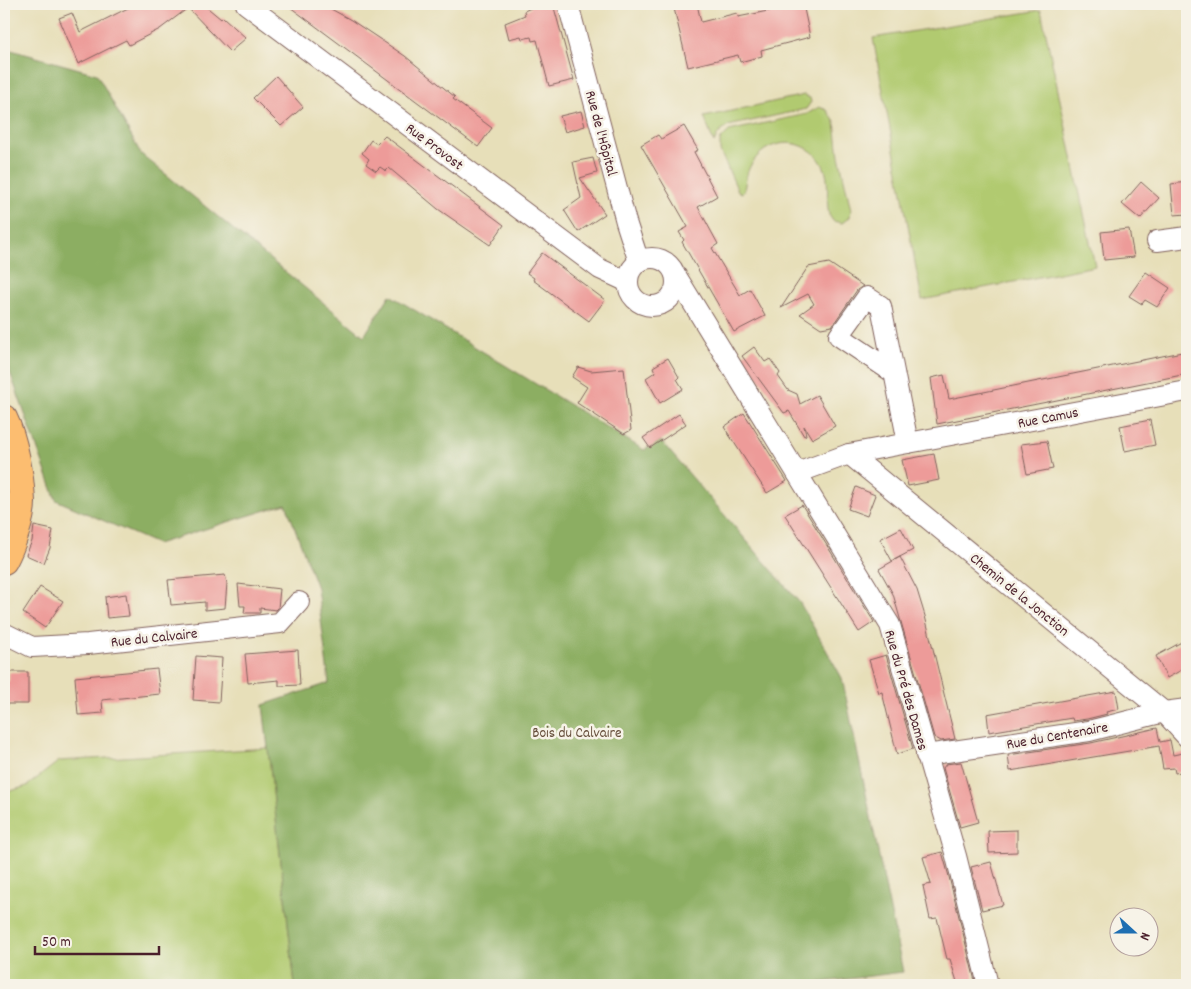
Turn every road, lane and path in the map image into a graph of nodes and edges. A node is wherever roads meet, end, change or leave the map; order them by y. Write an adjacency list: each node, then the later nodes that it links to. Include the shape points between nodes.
1 (246, 4): 7 (street, Rue Provost, via 600,269)
2 (568, 4): 5 (street, Rue de l'Hôpital)
3 (1187, 237): 4 (street)
4 (1157, 241)
5 (639, 262): 6 (street, via 656,258 671,266); 7 (street, via 633,267)
6 (675, 274): 8 (street, via 675,291); 9 (street, Rue du Pré des Dames)
7 (628, 282): 8 (street, via 632,297 639,303 656,307)
8 (664, 304): 9 (street, Rue du Pré des Dames, via 683,307)
9 (701, 319): 15 (street, Rue du Pré des Dames)
10 (894, 373): 13 (street)
11 (1187, 391): 13 (street, Rue Camus)
12 (4, 418): 16 (main road, via 12,434 22,503 12,547)
13 (908, 443): 14 (street, Rue Camus)
14 (849, 454): 15 (street, Rue Camus); 20 (street, Chemin de la Jonction)
15 (797, 473): 22 (street, Rue du Pré des Dames, via 890,625)
16 (4, 561)
17 (299, 602): 18 (street, Rue du Calvaire, via 280,623 88,644 32,647)
18 (4, 633)
19 (1187, 709): 20 (street, Rue du Centenaire)
20 (1164, 712): 21 (street, Chemin de la Jonction); 22 (street, Rue du Centenaire, via 1089,731)
21 (1187, 737)
22 (926, 756): 23 (street, Rue du Pré des Dames, via 956,856)
23 (988, 985)

